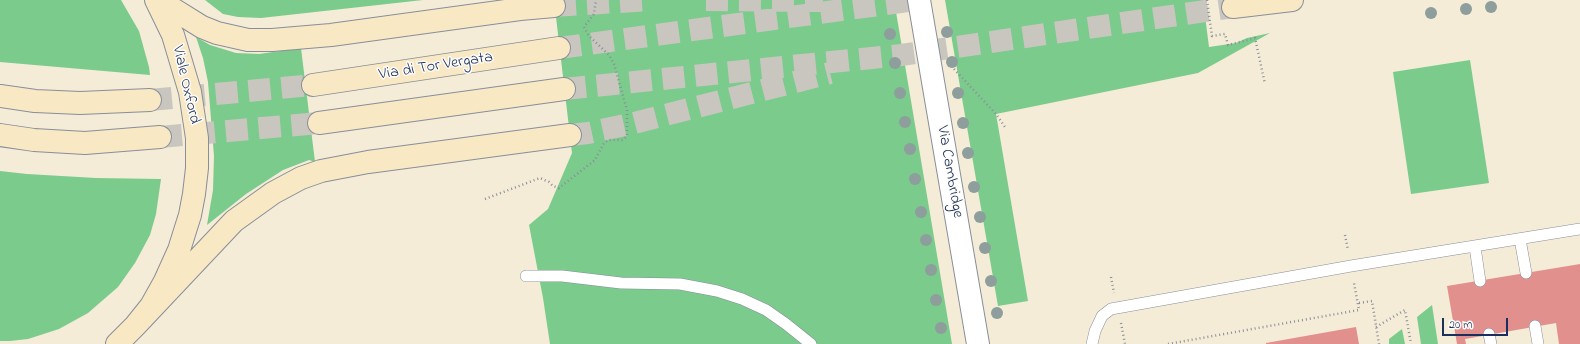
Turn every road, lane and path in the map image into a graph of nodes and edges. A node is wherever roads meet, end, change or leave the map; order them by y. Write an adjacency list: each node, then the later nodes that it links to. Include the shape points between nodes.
1 (156, 0): 26 (main road, Viale Oxford, via 172,35 190,92 195,122 197,168 190,215 179,250 151,306)
2 (163, 0): 6 (main road, via 202,27 248,40 330,35)
3 (919, 0): 31 (street, Via Cambridge)
4 (1208, 0): 10 (path, via 1212,36 1225,34 1228,45 1255,38)
5 (1292, 0): 7 (main road)
6 (554, 6)
7 (1233, 7)
8 (559, 48): 11 (main road, Via di Tor Vergata)
9 (952, 66): 16 (path)
10 (1265, 84)
11 (313, 85)
12 (564, 89): 15 (main road)
13 (0, 96): 14 (main road, via 80,103)
14 (150, 100)
15 (318, 123)
16 (1005, 127)
17 (0, 135): 19 (main road, via 85,143)
18 (570, 135): 26 (main road, via 368,162 321,171 301,178 273,193 234,221)
19 (160, 137)
20 (1580, 229): 21 (lane)
21 (1520, 239): 22 (lane); 23 (lane)
22 (1475, 247): 25 (lane); 32 (lane, via 1351,266 1111,309 1102,316)
23 (1526, 273)
24 (526, 276): 30 (lane, via 680,284 717,291 766,310)
25 (1480, 281)
26 (135, 326): 29 (main road, Viale Oxford)
27 (1535, 326): 36 (lane)
28 (1376, 327): 33 (path, via 1372,301 1359,303 1359,310); 34 (path); 35 (path, via 1405,310)
29 (117, 344)
30 (811, 344)
31 (978, 344)
32 (1092, 344)
33 (1168, 344)
34 (1379, 344)
35 (1411, 344)
36 (1538, 344)

